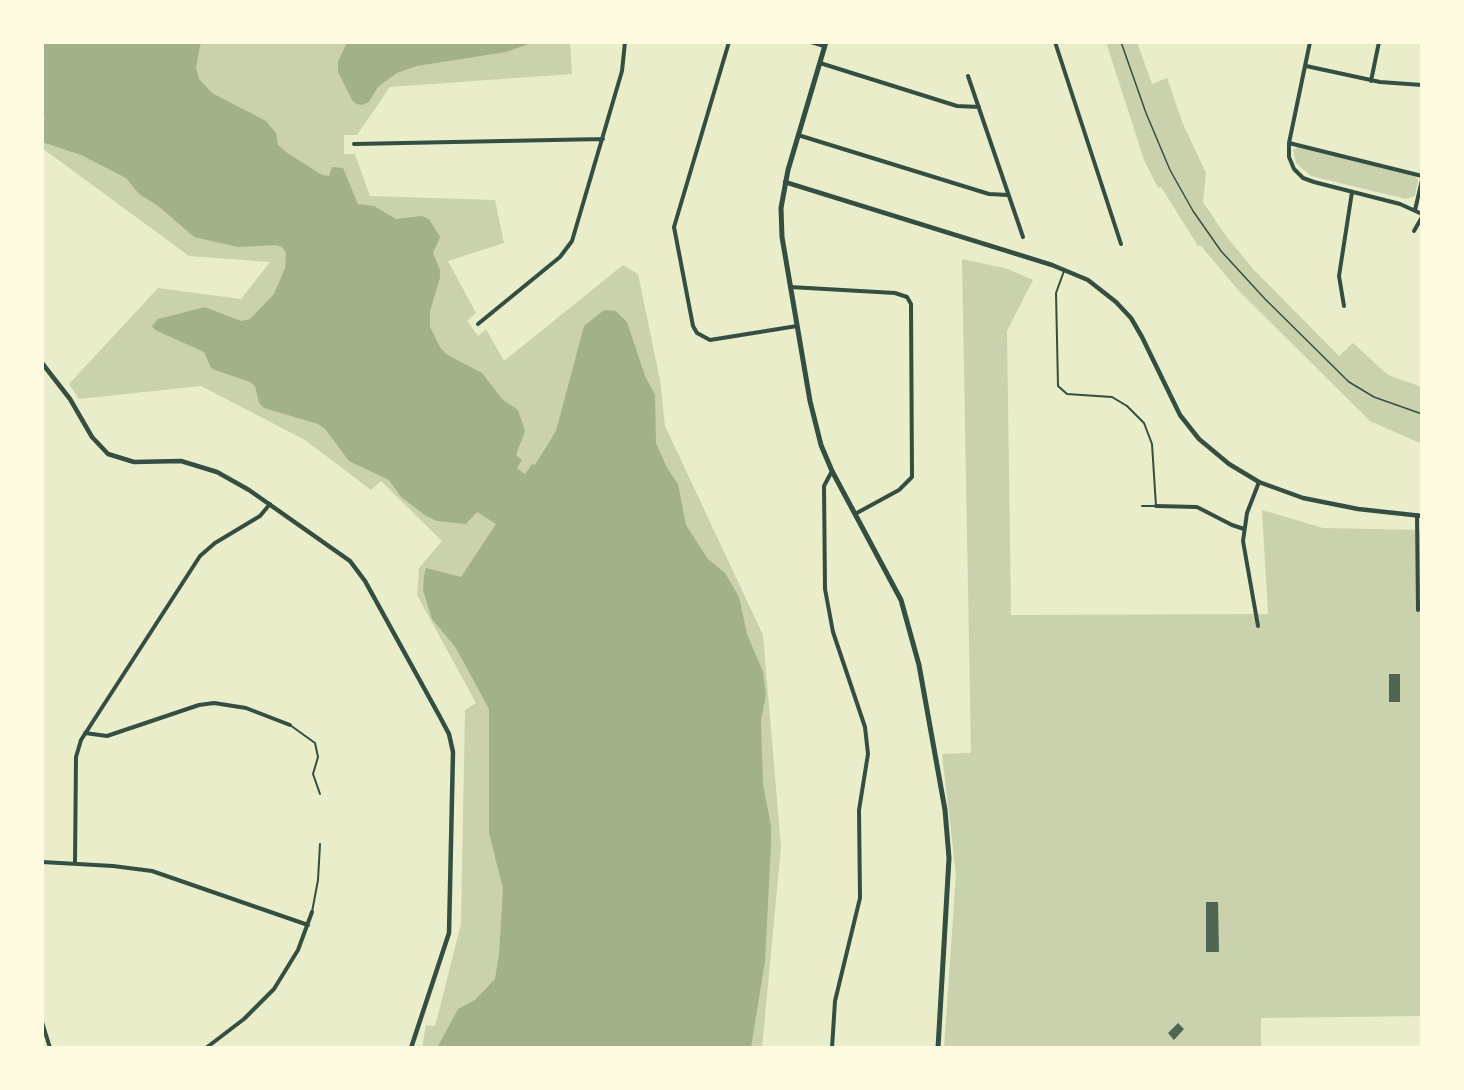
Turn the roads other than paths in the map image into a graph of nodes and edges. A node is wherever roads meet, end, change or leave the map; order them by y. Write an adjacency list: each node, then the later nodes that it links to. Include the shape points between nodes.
1 (625, 42): 15 (street, via 622,71)
2 (729, 42): 31 (street, via 674,227 693,326 710,340)
3 (811, 42): 7 (street)
4 (1055, 42): 26 (street)
5 (1310, 42): 9 (street)
6 (1379, 42): 11 (street)
7 (825, 44): 8 (main road)
8 (820, 63): 13 (street, via 957,106); 14 (main road)
9 (1306, 66): 11 (street); 16 (street)
10 (968, 76): 13 (street)
11 (1371, 81): 12 (street)
12 (1422, 85)
13 (979, 107): 21 (street)
14 (798, 135): 19 (main road); 21 (street, via 989,194)
15 (603, 138): 17 (street); 30 (street, via 569,247)
16 (1289, 143): 18 (street); 20 (street, via 1289,157 1298,174)
17 (354, 144)
18 (1422, 178): 22 (street)
19 (785, 182): 27 (street); 28 (main road, via 781,217)
20 (1352, 192): 22 (street); 29 (street, via 1339,276)
21 (1008, 195): 25 (street)
22 (1415, 210): 23 (street)
23 (1421, 219): 24 (street)
24 (1414, 231)
25 (1023, 237)
26 (1121, 244)
27 (1064, 269): 34 (street, via 1099,287 1123,310 1142,337 1171,400 1187,424 1220,458); 37 (lane, via 1057,289 1058,386 1066,394 1112,398 1140,418 1152,444)
28 (790, 287): 31 (main road); 38 (street, via 895,293 910,300 912,477 900,490)
29 (1344, 306)
30 (478, 324)
31 (797, 326): 33 (main road, via 813,417)
32 (42, 363): 35 (street, via 108,454 126,461 198,465 226,476)
33 (832, 471): 38 (main road); 55 (street, via 825,483 823,502 826,600 865,727 868,754 858,810 860,898 835,1001)
34 (1259, 482): 39 (street, via 1330,504); 40 (street)
35 (270, 504): 44 (street, via 260,516 200,556); 54 (street, via 356,567 451,743 449,933)
36 (1142, 506): 37 (lane)
37 (1156, 506): 40 (street, via 1197,507)
38 (855, 514): 56 (main road, via 910,625 945,810 949,873)
39 (1419, 515): 41 (street)
40 (1244, 529): 42 (street)
41 (1418, 610)
42 (1258, 626)
43 (290, 725): 44 (street, via 246,708 214,703 107,736); 45 (lane, via 313,739 317,747 314,774)
44 (85, 733): 48 (street, via 76,757)
45 (320, 794)
46 (320, 844): 49 (lane)
47 (42, 862): 48 (street)
48 (75, 863): 50 (street, via 167,875)
49 (312, 912): 50 (street)
50 (308, 925): 53 (street, via 292,963 274,989)
51 (42, 1022): 52 (street)
52 (50, 1048)
53 (206, 1048)
54 (411, 1048)
55 (832, 1048)
56 (938, 1048)

